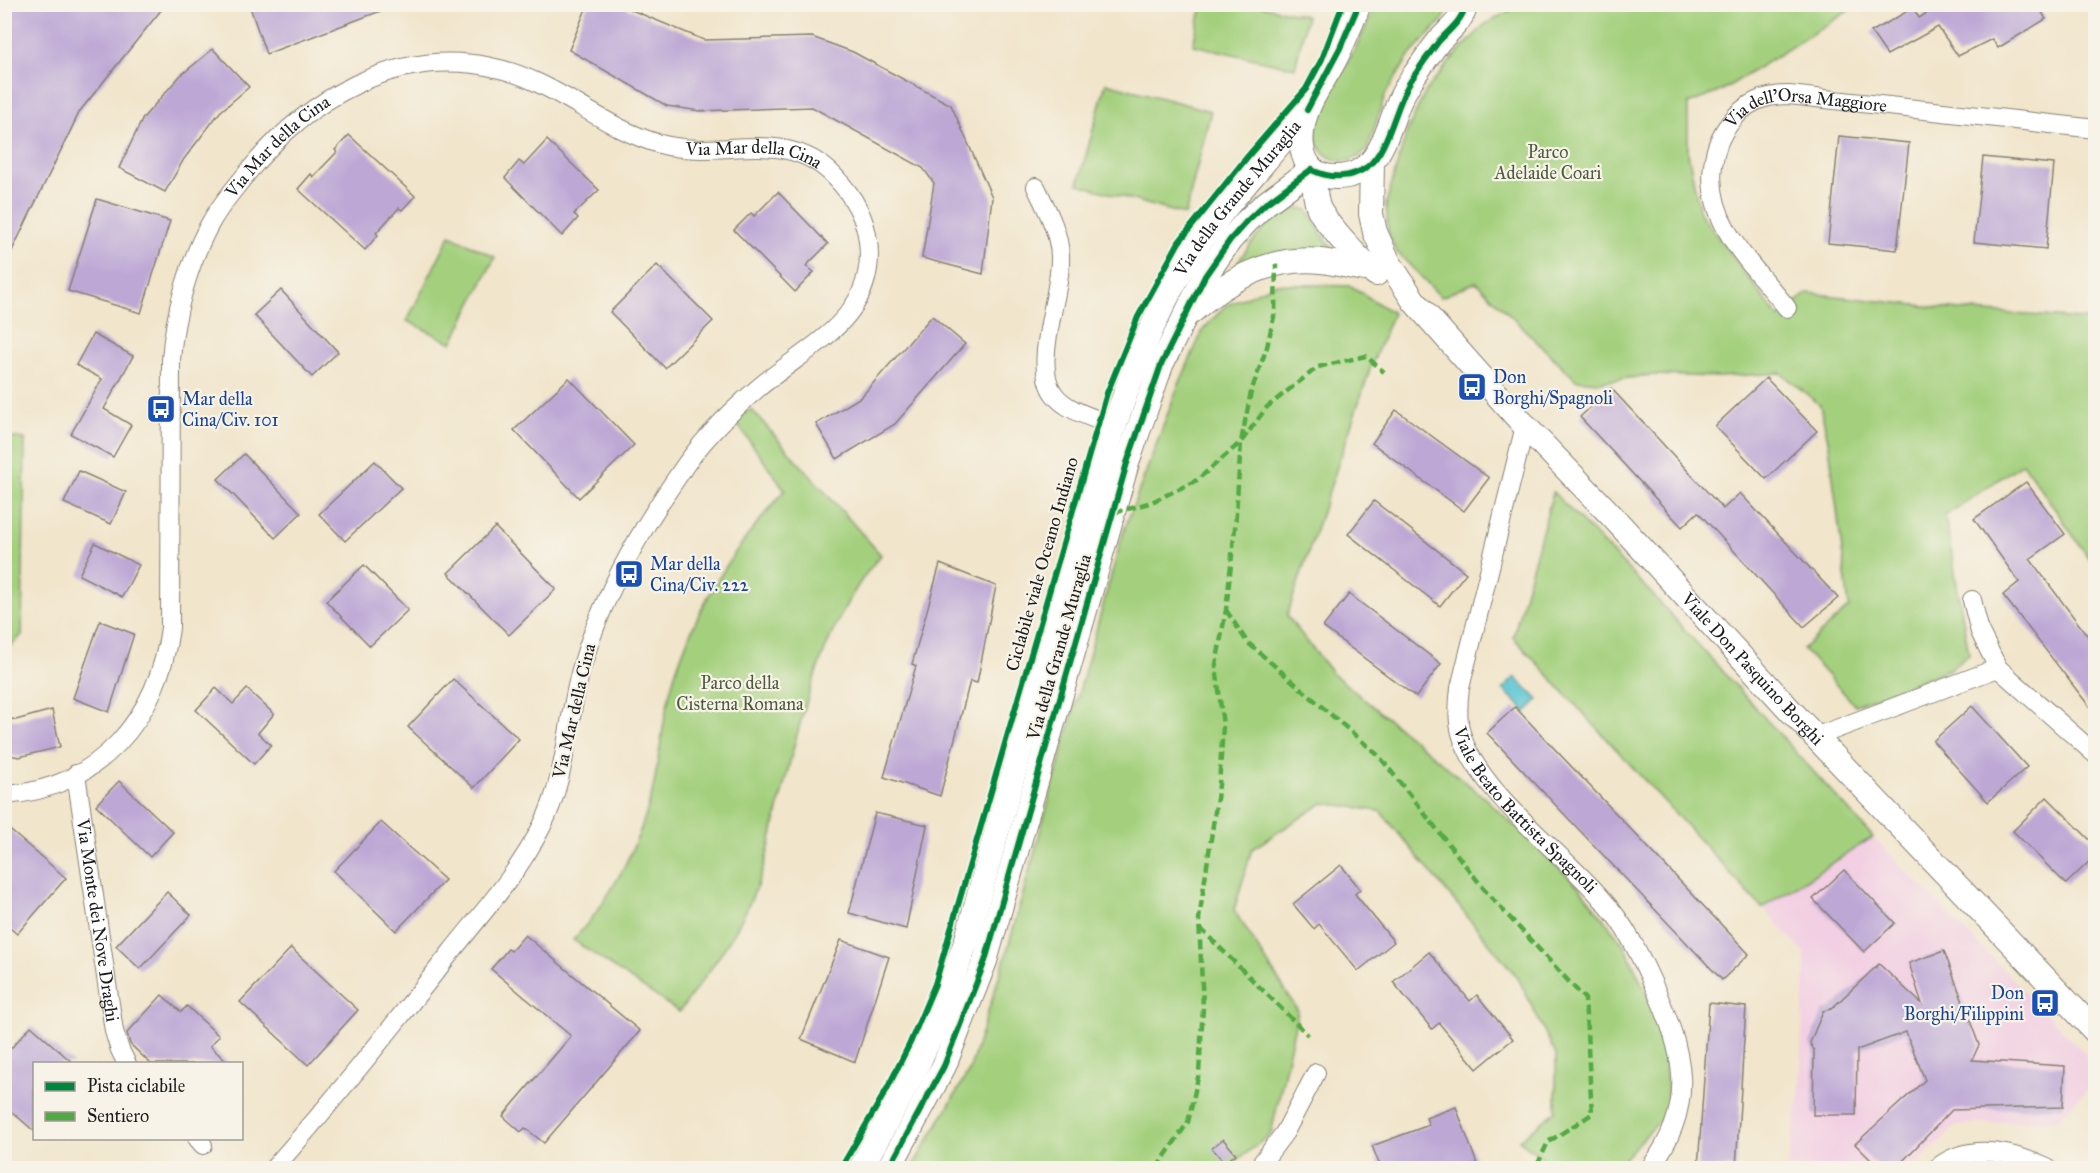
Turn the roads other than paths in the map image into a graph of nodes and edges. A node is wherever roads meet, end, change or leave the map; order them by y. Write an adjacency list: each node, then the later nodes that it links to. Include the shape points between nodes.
1 (1359, 4): 3 (street)
2 (1470, 8): 5 (street, via 1409,83)
3 (1307, 110): 6 (street, Viale Don Pasquino Borghi, via 1302,143 1304,157); 12 (street, Via della Grande Muraglia, via 1228,205 1181,270 1141,351)
4 (2096, 129): 10 (street, Via dell'Orsa Maggiore, via 1789,95 1752,102 1722,135 1714,158 1712,187 1729,236)
5 (1372, 162): 6 (street, via 1339,177); 9 (street, Viale Don Pasquino Borghi, via 1372,225 1383,252)
6 (1313, 170): 8 (street, Viale Don Pasquino Borghi, via 1320,210); 11 (street, Via della Grande Muraglia, via 1245,222 1205,276)
7 (1036, 187): 12 (street, via 1054,228 1060,256 1058,292 1046,355 1047,380 1060,401)
8 (1371, 270): 9 (street, Viale Don Pasquino Borghi); 11 (street, via 1320,261 1276,264 1225,286)
9 (1414, 301): 13 (street, Viale Don Pasquino Borghi)
10 (1787, 309)
11 (1182, 320): 25 (street, Via della Grande Muraglia, via 1154,383 1127,464 981,971 944,1066)
12 (1114, 426): 24 (street, Via della Grande Muraglia, via 967,939 915,1070)
13 (1525, 426): 16 (street, Viale Don Pasquino Borghi); 27 (street, Viale Beato Battista Spagnoli, via 1460,688 1460,732 1491,785 1616,916 1634,944 1663,1007 1676,1047 1681,1089 1676,1126)
14 (1972, 600): 15 (street, via 1980,632)
15 (1998, 668): 16 (street); 17 (street)
16 (1815, 737): 20 (street, Viale Don Pasquino Borghi)
17 (2096, 755)
18 (76, 774): 19 (street, Via Mar della Cina, via 29,793); 21 (street, Via Monte dei Nove Draghi, via 114,1031); 23 (street, Via Mar della Cina, via 103,759 125,736 149,698 166,656 170,628 172,346 197,253 208,226 235,187 268,148 300,119 342,91 386,71 427,63 479,64 534,80 619,128 660,144 703,150 772,147 801,152 828,169 846,188 859,209 868,246 867,282 856,304 837,326 755,390 715,430 663,497 622,568 590,638 554,793 532,843 512,875 425,986)
19 (4, 795)
20 (2096, 1032)
21 (126, 1062)
22 (1316, 1073): 26 (street, via 1285,1132)
23 (274, 1168)
24 (861, 1168)
25 (889, 1168)
26 (1258, 1168)
27 (1650, 1168)
28 (1937, 1168): 29 (street, via 1959,1155 1987,1152 2014,1156)
29 (2047, 1168)

